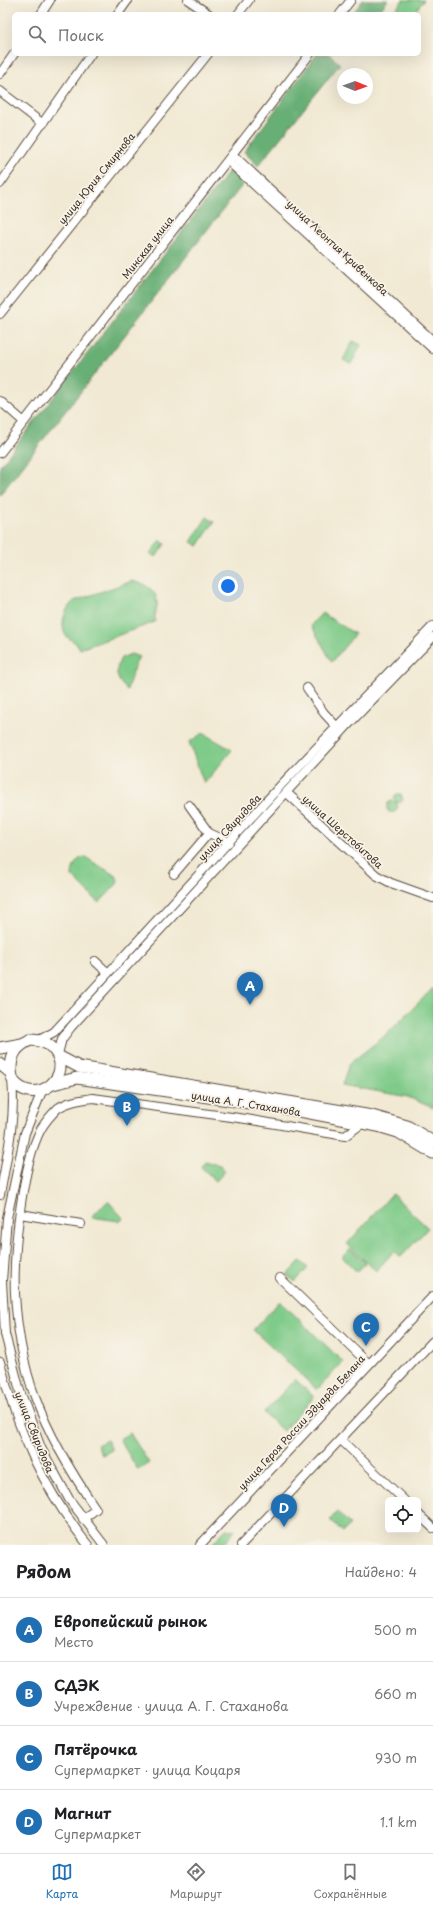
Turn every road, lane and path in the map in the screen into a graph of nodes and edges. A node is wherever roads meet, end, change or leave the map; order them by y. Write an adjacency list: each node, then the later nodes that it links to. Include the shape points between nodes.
1 (50, 0): 6 (street)
2 (128, 0): 7 (street)
3 (188, 0): 8 (street)
4 (249, 0): 9 (street)
5 (351, 0): 10 (street)
6 (42, 12)
7 (119, 12)
8 (206, 12)
9 (240, 12)
10 (342, 12)
11 (13, 56): 15 (street)
12 (90, 56): 17 (street)
13 (206, 56): 20 (street, улица Юрия Смирнова)
14 (308, 56): 18 (street, Минская улица)
15 (0, 74)
16 (0, 91): 17 (street)
17 (43, 124): 19 (street)
18 (231, 158): 21 (street, улица Леонтия Кривенкова); 22 (street, улица Леонтия Кривенкова); 24 (street, Минская улица)
19 (0, 184)
20 (0, 314)
21 (433, 341)
22 (433, 349)
23 (0, 401): 24 (street)
24 (24, 422): 25 (street, Минская улица)
25 (0, 453)
26 (433, 626): 29 (street, улица Свиридова)
27 (433, 637): 30 (street, улица Свиридова)
28 (307, 688): 29 (street)
29 (336, 726): 33 (street, улица Свиридова)
30 (286, 793): 35 (street, улица Шерстобитова, via 376,875); 41 (street, улица Свиридова, via 70,1028 62,1039)
31 (189, 805): 32 (street)
32 (209, 833): 33 (street); 34 (street)
33 (229, 842): 37 (street, улица Свиридова)
34 (174, 874)
35 (433, 898)
36 (95, 961): 37 (street)
37 (108, 974): 38 (street, улица Свиридова, via 54,1032)
38 (39, 1040): 39 (main road, via 30,1040); 41 (main road, via 50,1044)
39 (23, 1044): 40 (main road); 43 (main road, via 15,1051 11,1060)
40 (0, 1048)
41 (59, 1055): 44 (main road, via 61,1069); 49 (main road, улица А. Г. Стаханова, via 79,1067 372,1116 407,1126)
42 (0, 1064): 43 (main road)
43 (12, 1076): 45 (main road, via 20,1089); 51 (street, via 13,1123)
44 (53, 1084): 45 (main road); 46 (main road, улица А. Г. Стаханова, via 77,1078 284,1108)
45 (42, 1091): 62 (street, улица Свиридова, via 25,1132 7,1218 2,1281 5,1334 20,1391 34,1430 57,1478)
46 (349, 1121): 47 (main road, улица А. Г. Стаханова); 48 (street)
47 (363, 1123): 48 (street); 50 (main road, улица А. Г. Стаханова, via 398,1132)
48 (344, 1136): 52 (street, улица Свиридова, via 246,1119 92,1098 73,1101 59,1108 41,1129 32,1153)
49 (433, 1142)
50 (433, 1153)
51 (0, 1195)
52 (20, 1214): 53 (street); 62 (street, улица Свиридова, via 15,1293 25,1363 35,1397 58,1448 96,1509)
53 (81, 1224)
54 (280, 1278): 58 (street)
55 (433, 1296): 58 (street, улица Героя России Эдуарда Белана)
56 (433, 1341): 59 (street)
57 (0, 1362): 64 (street, улица Свиридова, via 16,1417 36,1467)
58 (369, 1364): 66 (street, улица Героя России Эдуарда Белана)
59 (341, 1440): 60 (street); 67 (street)
60 (401, 1497)
61 (421, 1517): 63 (street)
62 (83, 1519): 65 (street, улица Свиридова)
63 (433, 1528)
64 (88, 1545)
65 (104, 1545)
66 (200, 1545)
67 (242, 1545)

